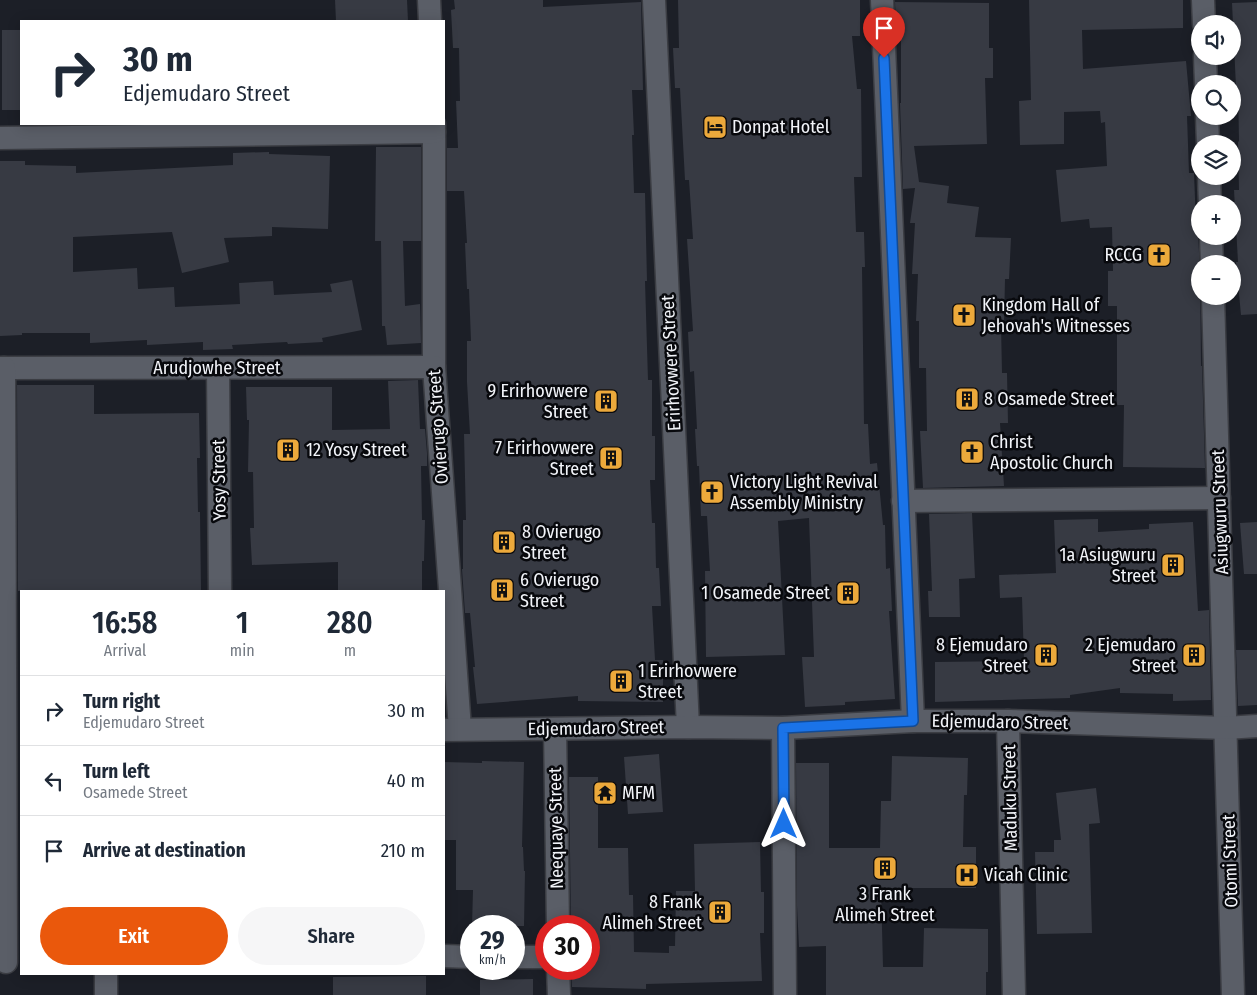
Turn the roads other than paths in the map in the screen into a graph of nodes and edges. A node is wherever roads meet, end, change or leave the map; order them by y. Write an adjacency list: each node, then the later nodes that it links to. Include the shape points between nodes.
1 (429, 0): 6 (street)
2 (654, 0): 19 (street, Erirhovwere Street)
3 (882, 0): 14 (street)
4 (1203, 0): 5 (street)
5 (1204, 15)
6 (430, 20)
7 (434, 128): 8 (street); 12 (street, Ovierugo Street)
8 (0, 138)
9 (1213, 305): 13 (street, Asiugwuru Street)
10 (2, 368): 11 (street, Arudjowhe Street); 27 (street)
11 (218, 368): 12 (street, Arudjowhe Street); 15 (street, Yosy Street)
12 (434, 368): 22 (street, Ovierugo Street)
13 (1219, 498): 14 (street); 21 (street, Asiugwuru Street)
14 (903, 501): 16 (street)
15 (220, 590)
16 (913, 721): 17 (street, Edjemudaro Street); 20 (street, Edjemudaro Street)
17 (1008, 721): 21 (street, Edjemudaro Street); 33 (street, Maduku Street)
18 (1257, 726): 21 (street, Edjemudaro Street)
19 (688, 727): 20 (street, Edjemudaro Street); 23 (street, Edjemudaro Street)
20 (783, 728): 32 (street)
21 (1226, 728): 34 (street, Otomi Street)
22 (452, 729): 23 (street, Edjemudaro Street)
23 (555, 729): 24 (street, Neequaye Street)
24 (558, 915)
25 (445, 956): 26 (street)
26 (460, 957)
27 (9, 962)
28 (106, 975): 30 (street)
29 (558, 980): 31 (street)
30 (106, 995)
31 (558, 995)
32 (785, 995)
33 (1014, 995)
34 (1233, 995)

